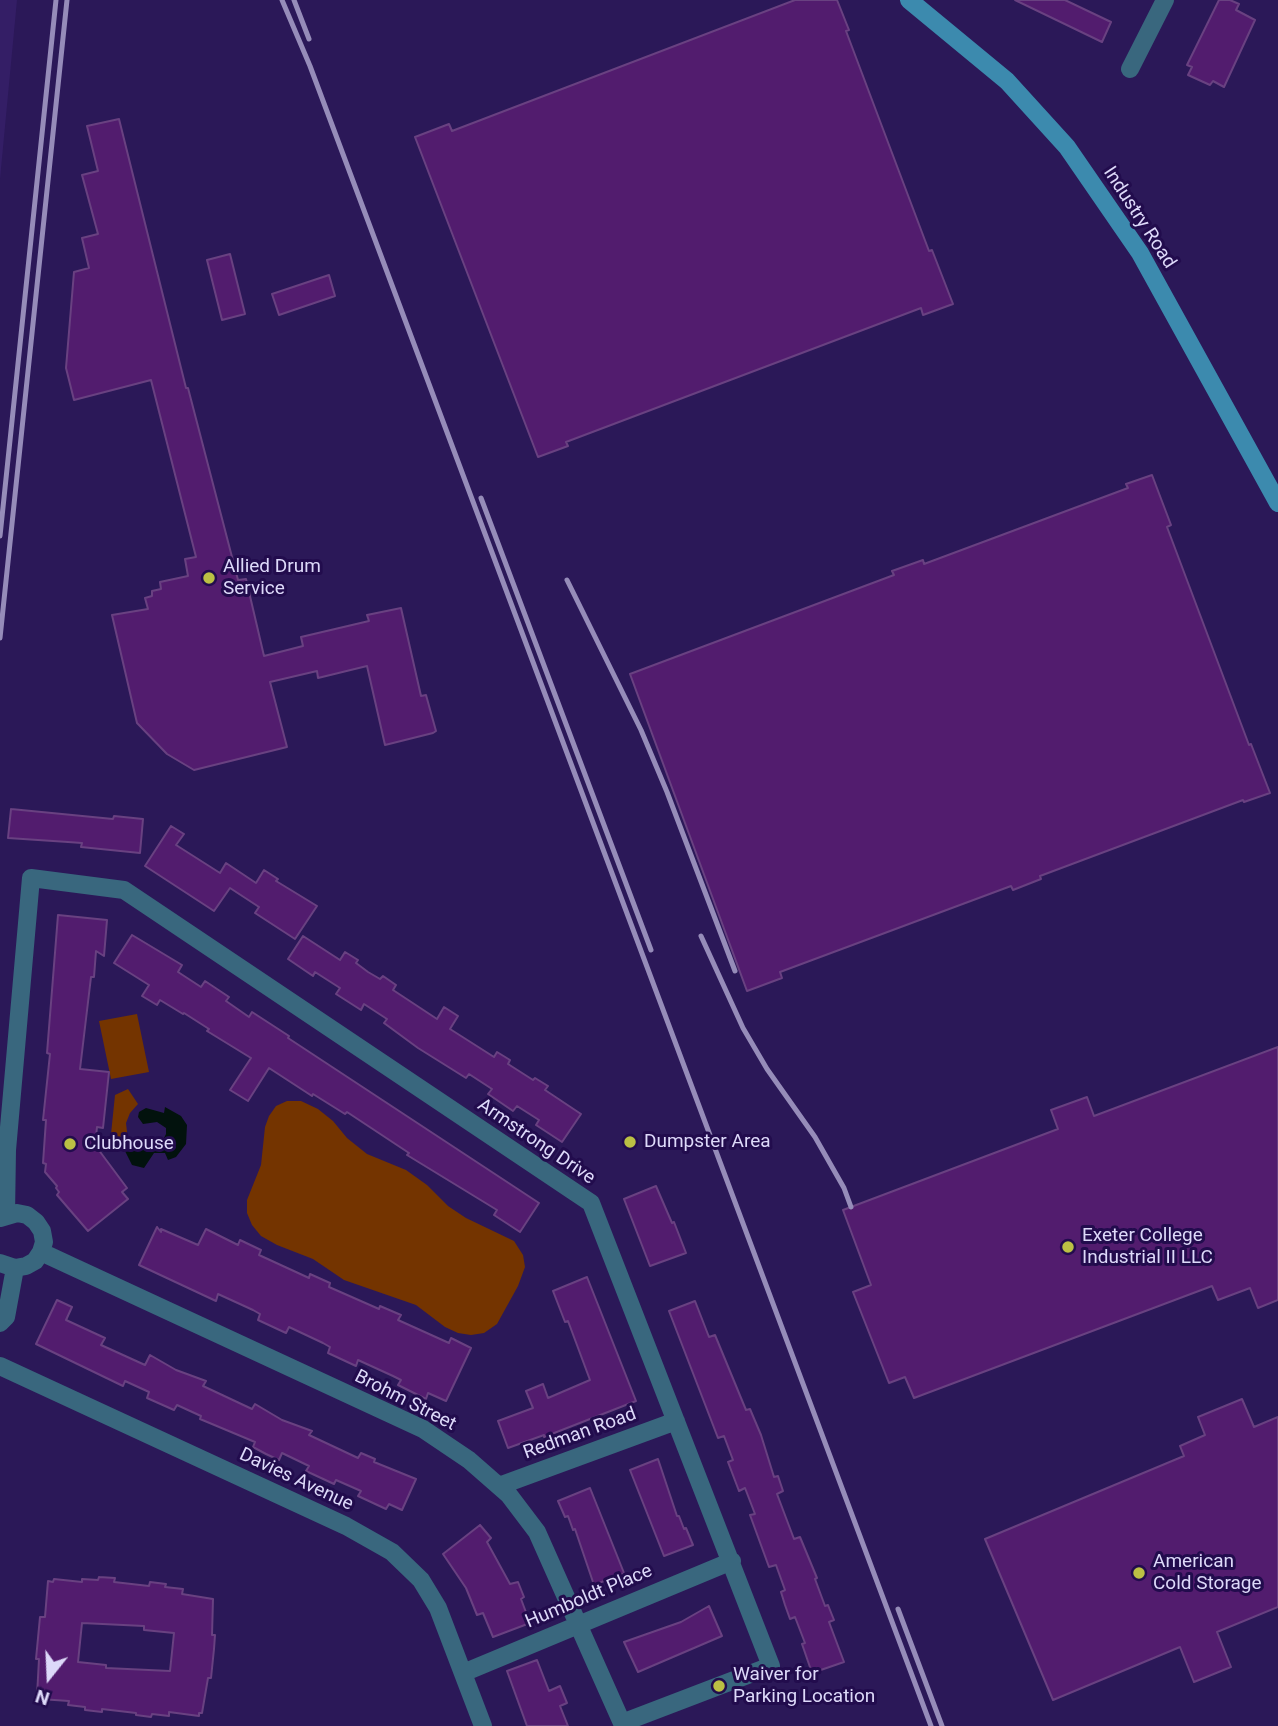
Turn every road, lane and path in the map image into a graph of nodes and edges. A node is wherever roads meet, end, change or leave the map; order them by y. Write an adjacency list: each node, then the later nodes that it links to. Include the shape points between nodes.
1 (909, 0): 4 (main road, Industry Road, via 1007,81 1067,147 1140,253)
2 (1165, 0): 3 (street)
3 (1130, 69)
4 (1278, 503)
5 (3, 1217): 6 (street, via 17,1213 36,1222 44,1242); 10 (street, Armstrong Drive, via 31,878 124,890 591,1203)
6 (41, 1252): 7 (street, via 26,1266); 11 (street, Brohm Street, via 423,1429)
7 (7, 1266): 8 (street, via 6,1317)
8 (0, 1323)
9 (0, 1366): 14 (street, Davies Avenue, via 346,1526 391,1552 421,1580 438,1608)
10 (676, 1421): 11 (street, Redman Road); 12 (street, Armstrong Drive)
11 (499, 1486): 13 (street, Brohm Street, via 537,1532)
12 (732, 1561): 13 (street, Humboldt Place); 15 (street, Armstrong Drive, via 771,1666)
13 (580, 1624): 14 (street, Humboldt Place); 15 (street, Brohm Street)
14 (463, 1672): 16 (street, Davies Avenue)
15 (622, 1723)
16 (483, 1726)

